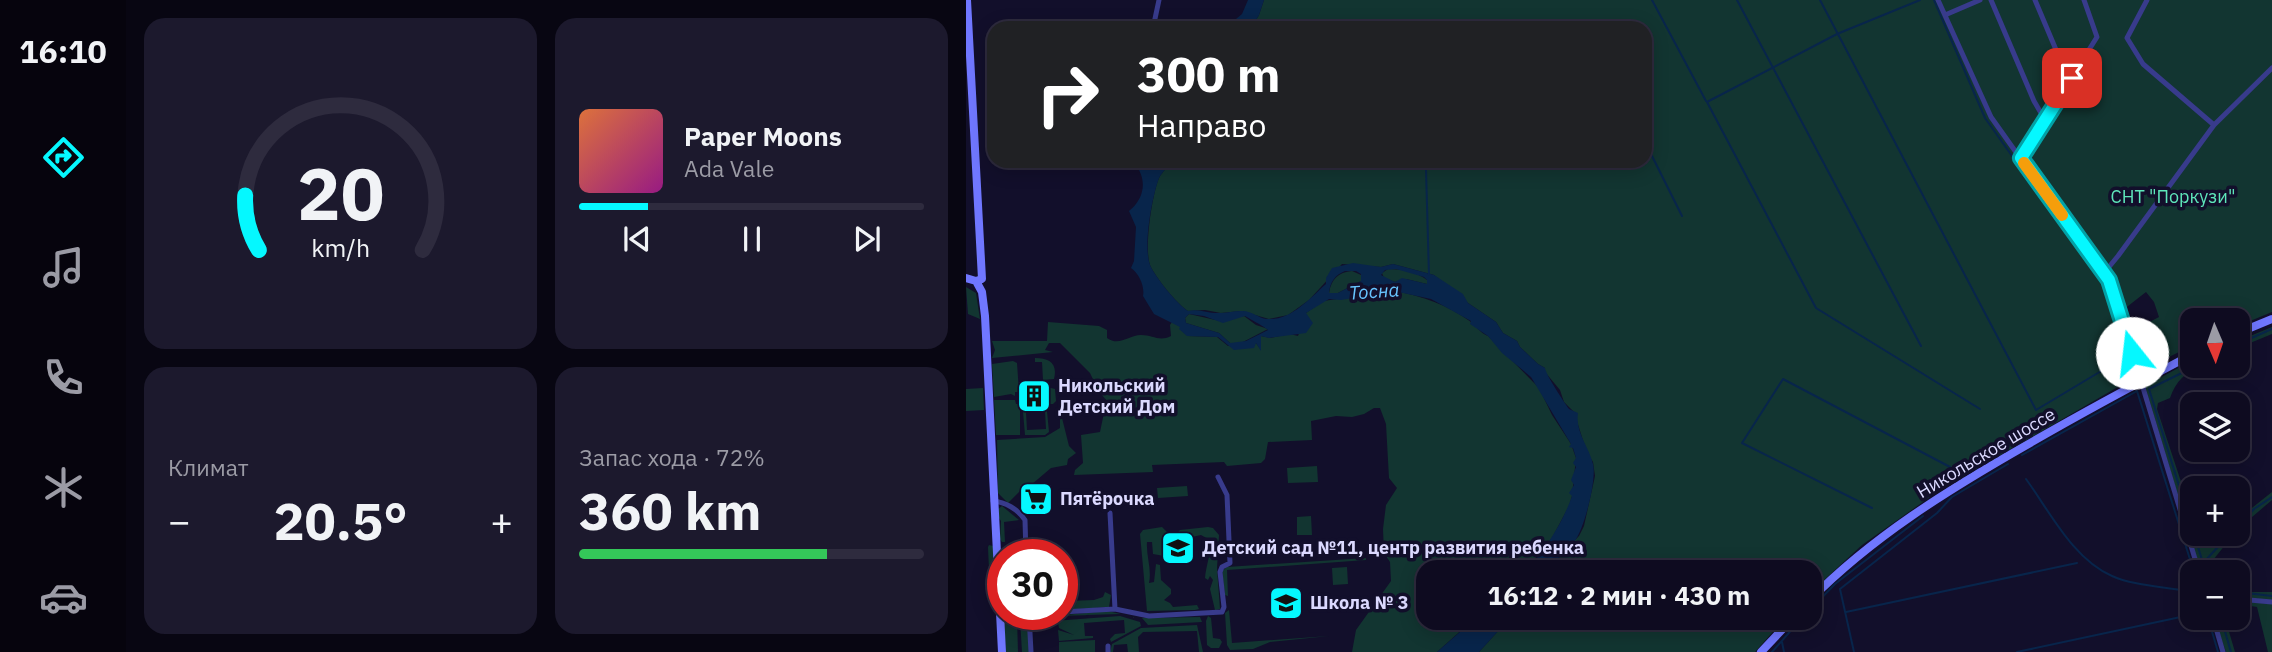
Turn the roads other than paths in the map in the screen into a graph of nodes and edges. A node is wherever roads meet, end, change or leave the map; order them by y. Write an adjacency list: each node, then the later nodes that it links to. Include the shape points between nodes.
1 (967, 0): 18 (main road, via 982,279)
2 (1159, 0): 10 (street)
3 (1938, 0): 9 (street)
4 (1980, 0): 9 (street)
5 (1991, 0): 13 (street)
6 (2035, 0): 12 (street)
7 (2084, 0): 12 (street, via 2097,37)
8 (2147, 0): 14 (street, via 2127,38 2143,64)
9 (1945, 15): 15 (street, via 1991,117)
10 (1154, 21)
11 (2272, 68): 14 (street)
12 (2072, 78): 13 (street)
13 (2045, 120): 15 (street)
14 (2214, 125): 16 (street)
15 (2021, 158): 16 (street)
16 (2104, 273): 22 (street, via 2113,289)
17 (966, 278): 18 (main road)
18 (976, 281): 24 (main road, via 985,318)
19 (2272, 319): 20 (main road)
20 (2250, 328)
21 (2180, 361): 22 (main road, Никольское шоссе)
22 (2140, 382): 28 (street); 29 (main road, Никольское шоссе, via 1920,509)
23 (1218, 477): 32 (street, via 1227,495 1230,563 1220,572 1222,612 1149,616)
24 (993, 501): 26 (main road); 27 (street, via 1022,516)
25 (1110, 513): 32 (street)
26 (995, 539)
27 (1026, 539)
28 (2195, 560)
29 (1822, 589)
30 (2250, 600): 31 (street)
31 (2272, 603)
32 (1115, 609): 33 (street)
33 (1078, 611)
34 (1001, 630): 38 (main road)
35 (1030, 630): 39 (street)
36 (1782, 630): 40 (main road)
37 (2217, 630): 41 (street)
38 (1002, 652)
39 (1031, 652)
40 (1761, 652)
41 (2223, 652)

